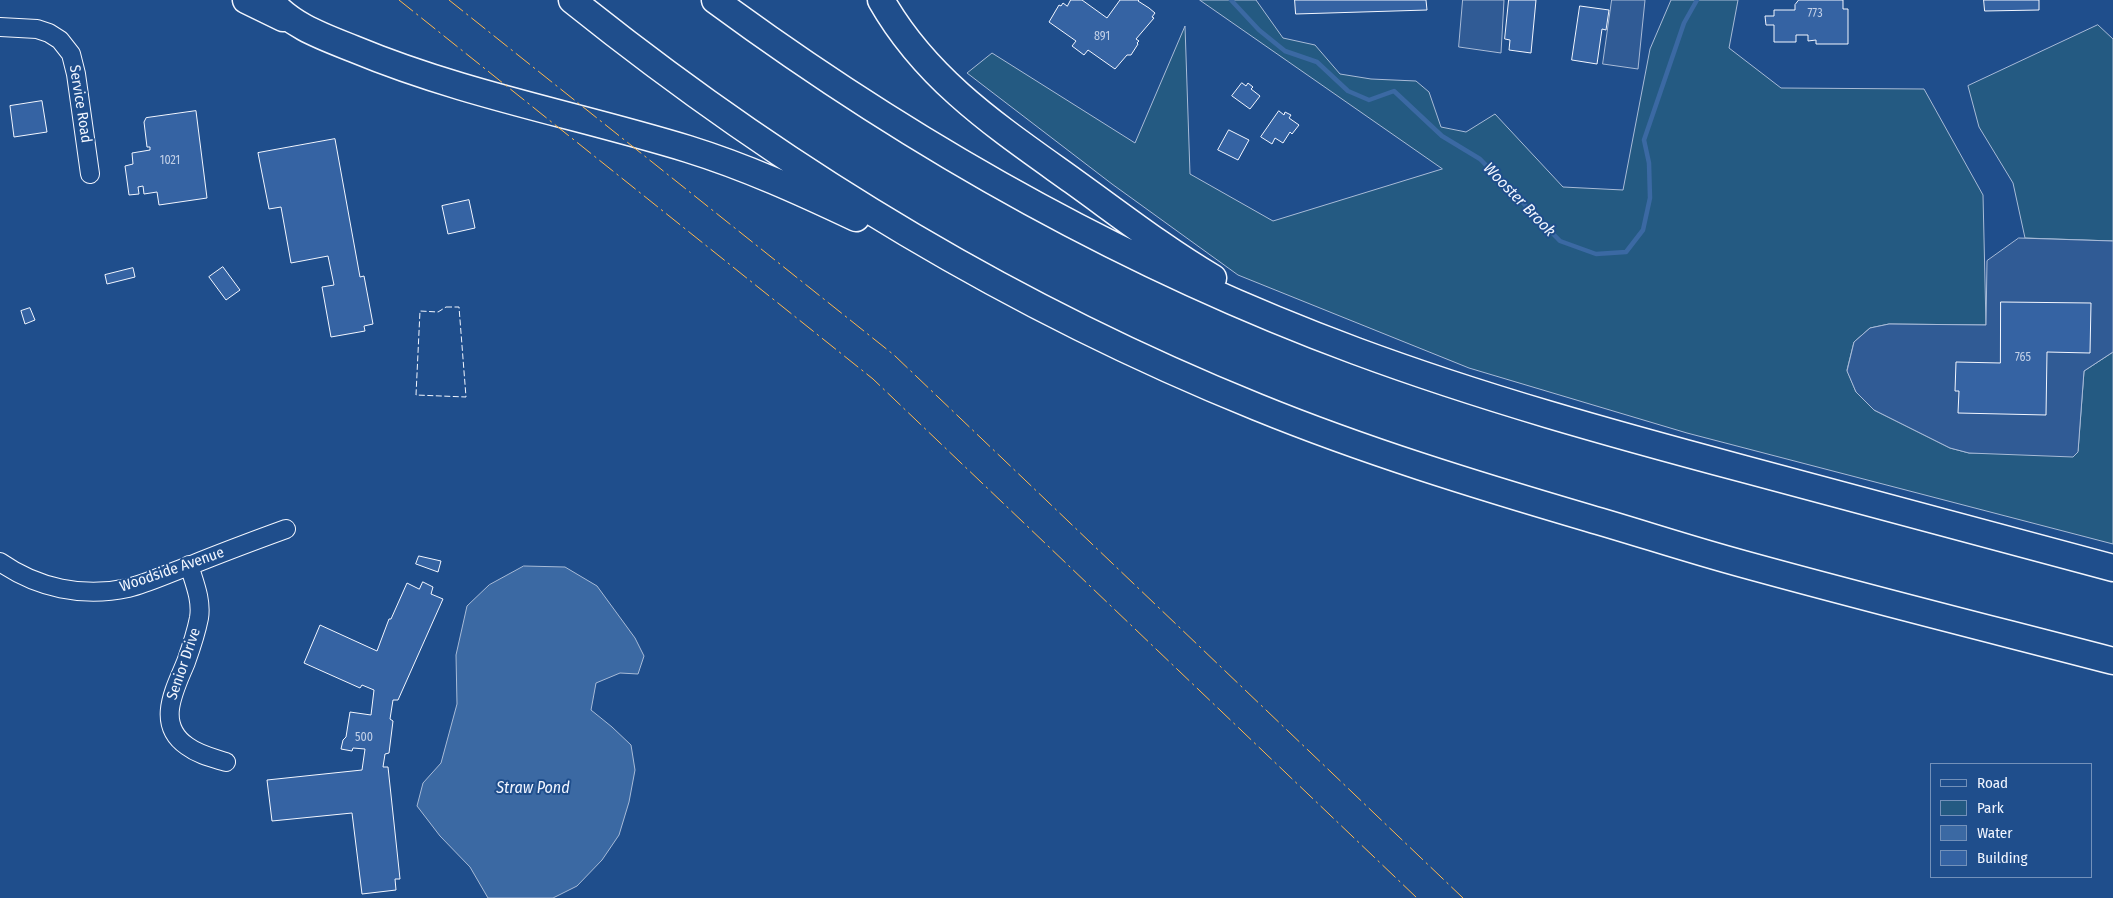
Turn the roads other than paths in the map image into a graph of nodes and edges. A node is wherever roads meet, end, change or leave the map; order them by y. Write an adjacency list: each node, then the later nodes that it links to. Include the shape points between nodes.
1 (246, 0): 8 (highway)
2 (270, 0): 8 (highway)
3 (572, 0): 11 (highway, via 699,97 820,179 941,253)
4 (715, 0): 12 (highway, via 867,105 1043,209 1173,274)
5 (881, 0): 9 (highway)
6 (900, 0): 9 (highway, via 906,27)
7 (0, 27): 10 (street, Service Road, via 37,29 49,33 60,40 71,54)
8 (303, 27): 11 (highway, via 372,57 453,85 746,168)
9 (928, 66): 12 (highway, via 973,108 1168,249 1235,290)
10 (90, 174)
11 (1064, 319): 17 (highway, via 1126,350 1256,406 1323,433 1455,478 1739,563)
12 (1354, 350): 16 (highway, via 1548,415)
13 (286, 529): 15 (street, Woodside Avenue)
14 (0, 562): 15 (street, Woodside Avenue, via 40,584 78,592 127,588)
15 (189, 565): 18 (street, Senior Drive, via 198,596 199,617 190,651 172,693 170,719 177,735 187,746)
16 (2113, 568)
17 (2113, 662)
18 (226, 762)

